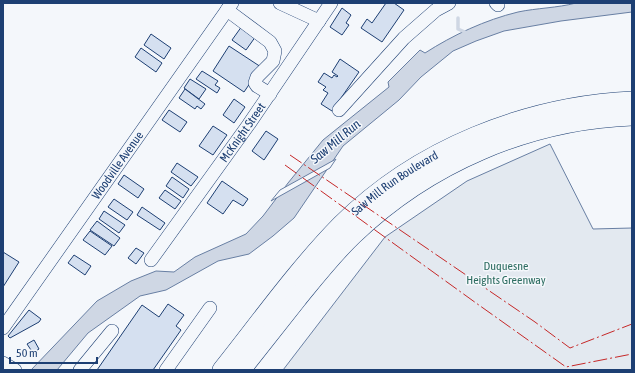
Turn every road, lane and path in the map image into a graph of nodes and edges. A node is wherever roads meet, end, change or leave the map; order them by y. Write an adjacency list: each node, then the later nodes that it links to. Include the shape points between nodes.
1 (281, 3): 5 (street)
2 (331, 3): 5 (street, McKnight Street)
3 (449, 3): 8 (street, via 436,10 404,38)
4 (230, 7): 6 (street, via 270,42 275,51 273,61 257,77 255,83); 12 (street, Woodville Avenue)
5 (319, 21): 6 (street, McKnight Street)
6 (270, 94): 10 (street, McKnight Street)
7 (632, 101): 18 (highway, Saw Mill Run Boulevard, via 582,106 521,120 476,136 405,174 381,191 337,230 306,264)
8 (339, 110)
9 (632, 116): 19 (highway, Saw Mill Run Boulevard, via 557,125 513,138 458,161 413,186 352,235 317,274)
10 (151, 260)
11 (210, 308): 17 (street)
12 (3, 328)
13 (112, 331): 16 (street)
14 (3, 363): 15 (street)
15 (15, 370)
16 (80, 370)
17 (166, 370)
18 (222, 370)
19 (241, 370)

